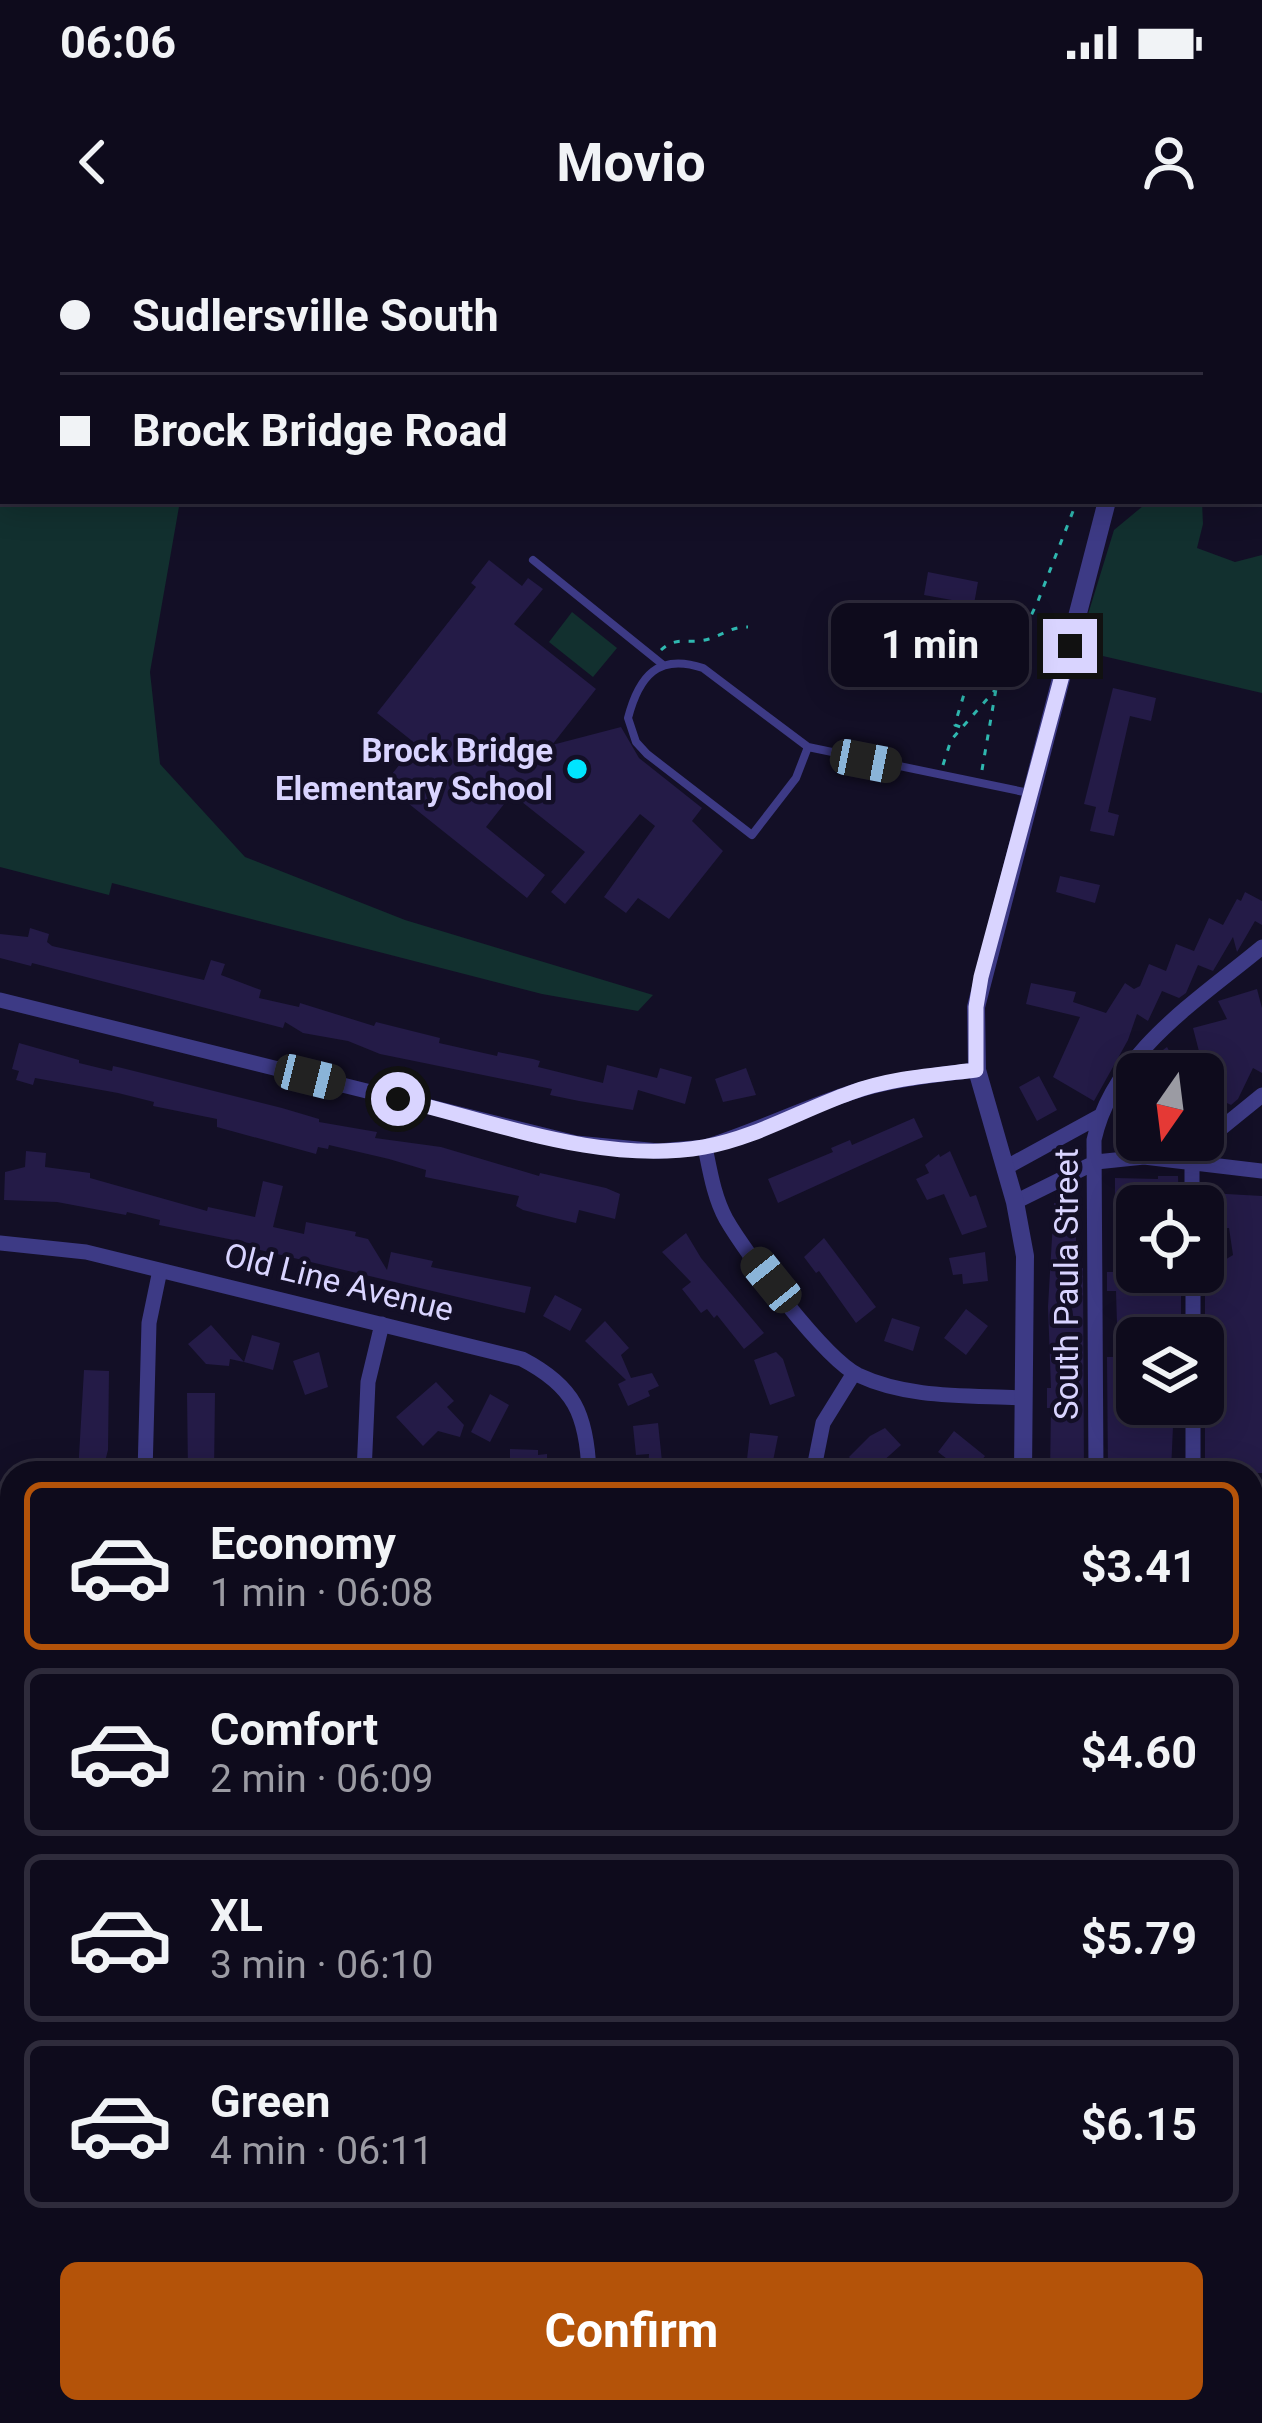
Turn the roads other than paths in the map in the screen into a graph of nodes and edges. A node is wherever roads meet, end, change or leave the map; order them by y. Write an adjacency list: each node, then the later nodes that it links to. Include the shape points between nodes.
1 (1106, 504): 5 (street)
2 (533, 560): 3 (lane)
3 (664, 665): 4 (lane, via 703,668); 4 (lane, via 646,677 632,705 636,742 752,835 796,778)
4 (808, 747): 5 (lane)
5 (1030, 793): 8 (street, via 981,977)
6 (1262, 947): 10 (street, South Paula Street, via 1167,1026 1113,1086)
7 (0, 1000): 12 (street, via 575,1143)
8 (976, 1070): 12 (street, via 855,1091); 16 (street)
9 (1262, 1095): 11 (street)
10 (1100, 1116): 15 (street, South Paula Street); 16 (street)
11 (1224, 1126)
12 (705, 1147): 23 (street, via 724,1216 742,1245)
13 (1116, 1160): 15 (street)
14 (1192, 1161): 17 (street); 18 (street)
15 (1096, 1162): 19 (street); 31 (street, South Paula Street)
16 (1005, 1168): 19 (street)
17 (1262, 1171)
18 (1192, 1185)
19 (1015, 1202): 24 (street, via 1025,1256)
20 (0, 1243): 21 (street, Old Line Avenue)
21 (160, 1270): 22 (street, Old Line Avenue); 26 (street, via 149,1323)
22 (382, 1324): 27 (street, via 368,1382); 28 (street, Old Line Avenue, via 488,1348 545,1371 582,1417)
23 (854, 1373): 24 (street, via 921,1394); 29 (street, via 823,1423)
24 (1024, 1398): 30 (street)
25 (1193, 1425): 32 (street)
26 (145, 1461)
27 (365, 1461)
28 (588, 1461)
29 (815, 1461)
30 (1023, 1461)
31 (1096, 1461)
32 (1193, 1461)

